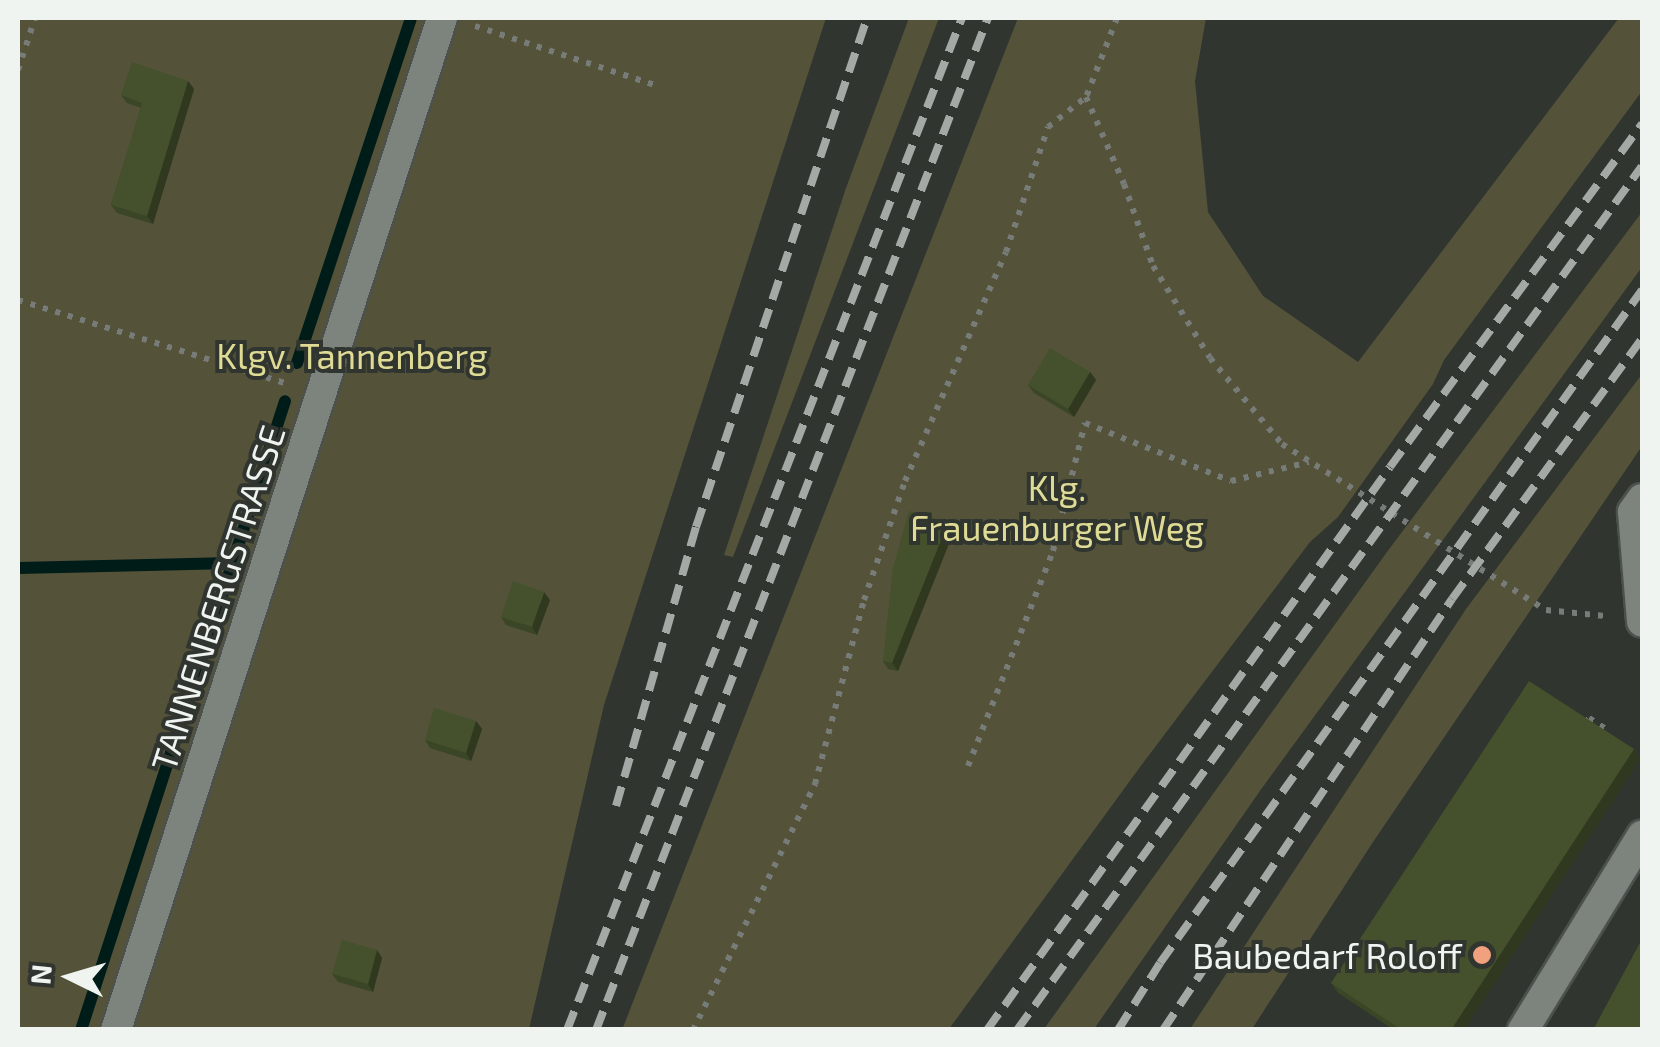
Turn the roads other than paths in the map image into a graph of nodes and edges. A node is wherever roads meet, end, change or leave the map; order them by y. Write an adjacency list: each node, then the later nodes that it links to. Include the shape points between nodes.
1 (454, 20): 5 (street, TANNENBERGSTRASSE, via 323,395)
2 (1642, 499): 3 (street, via 1633,512)
3 (1642, 621)
4 (1642, 836): 6 (street)
5 (116, 1030)
6 (1524, 1030)

